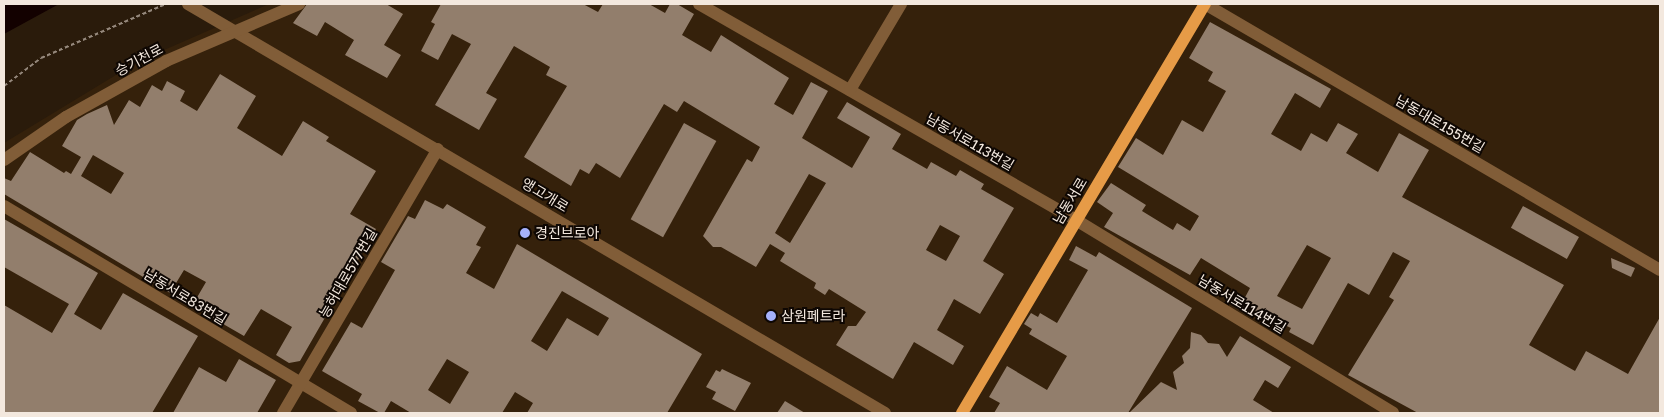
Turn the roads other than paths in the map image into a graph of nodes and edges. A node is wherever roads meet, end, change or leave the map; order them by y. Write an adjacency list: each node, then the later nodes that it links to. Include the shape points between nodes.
1 (299, 4): 6 (street, 승기천로)
2 (699, 4): 7 (street, 남동서로113번길)
3 (901, 4): 7 (street)
4 (1205, 4): 11 (main road, 남동서로); 12 (street, 남동대로155번길)
5 (194, 7): 6 (street, 앵고개로)
6 (238, 32): 8 (street, 앵고개로); 9 (street, 승기천로, via 166,61 66,117)
7 (850, 90): 11 (street, 남동서로113번길)
8 (438, 149): 13 (street, 능허대로577번길); 16 (street, 앵고개로)
9 (4, 160)
10 (4, 206): 13 (street, 남동서로83번길)
11 (1076, 220): 17 (main road, 남동서로); 18 (street, 남동서로114번길)
12 (1660, 270)
13 (300, 384): 14 (street, 능허대로577번길); 15 (street, 남동서로83번길)
14 (283, 413)
15 (351, 413)
16 (885, 413)
17 (962, 413)
18 (1393, 413)

